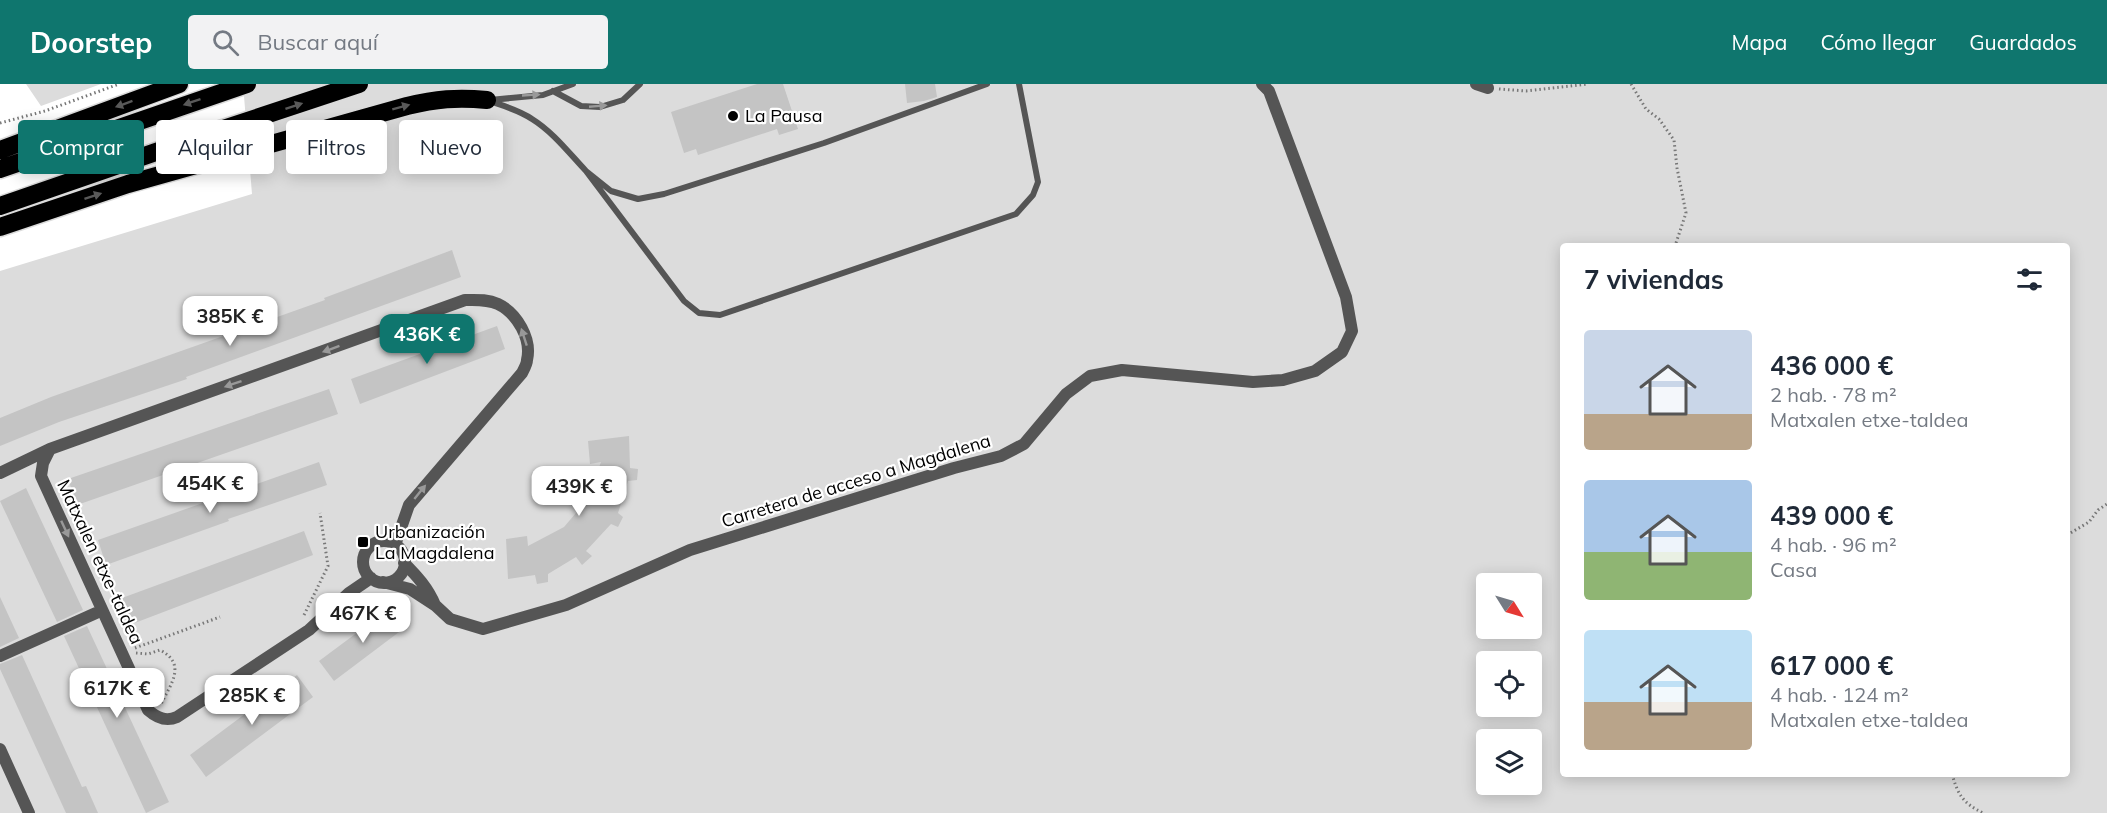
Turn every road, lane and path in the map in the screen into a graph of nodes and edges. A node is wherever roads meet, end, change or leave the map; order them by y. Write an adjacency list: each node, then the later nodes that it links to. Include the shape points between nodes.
1 (118, 84): 15 (path)
2 (179, 84): 16 (highway, one-way to 16)
3 (247, 84): 17 (highway, one-way to 17)
4 (358, 84): 19 (highway, one-way to 4)
5 (573, 84): 13 (lane)
6 (640, 84): 13 (lane, one-way to 6, via 581,106 600,107 623,100)
7 (987, 84): 18 (lane, via 814,147 664,194 639,199 611,191)
8 (1018, 84): 18 (lane, via 1038,182 1033,195 1016,214 720,315 699,313 684,301)
9 (1262, 84): 33 (street, Carretera de acceso a Magdalena, via 1269,91 1346,297 1352,331 1342,352 1315,371 1283,380 1253,382 1122,370 1090,376 1066,394 1024,444 1001,456 690,550 566,605 483,628 450,619)
10 (1588, 84): 12 (path, via 1526,91)
11 (1631, 84): 21 (path, via 1646,109 1674,140 1686,213)
12 (1482, 86)
13 (553, 91): 14 (lane, one-way to 13)
14 (487, 100): 18 (lane, via 532,119 552,134); 20 (highway, one-way to 14, via 138,181 396,108 438,98)
15 (0, 123)
16 (0, 150)
17 (0, 169)
18 (586, 171)
19 (0, 206)
20 (0, 227)
21 (1676, 243)
22 (50, 449): 23 (street); 25 (street, Matxalen etxe-taldea); 29 (street, one-way to 22, via 409,505 522,373 528,360 525,336 513,315 499,304 465,300)
23 (14, 467): 24 (street); 25 (street, Matxalen etxe-taldea, via 31,469)
24 (0, 473)
25 (41, 476): 37 (street, Matxalen etxe-taldea, one-way to 37)
26 (2107, 504): 28 (path)
27 (320, 513): 36 (path, via 328,566 302,621)
28 (2070, 533)
29 (395, 545): 30 (street); 31 (street, via 382,541 365,552 363,566)
30 (404, 563): 32 (street, via 400,575); 33 (street, Carretera de acceso a Magdalena, via 432,595)
31 (371, 578): 32 (street); 36 (street)
32 (383, 582): 33 (street, Carretera de acceso a Magdalena, via 410,589)
33 (436, 606)
34 (96, 613): 38 (street)
35 (220, 617): 37 (path)
36 (309, 630): 39 (street, via 177,717 171,720)
37 (122, 653): 39 (street, Matxalen etxe-taldea); 39 (path, via 148,654 160,650 174,663 173,682)
38 (0, 656)
39 (154, 716)
40 (0, 749): 42 (street)
41 (1953, 777): 43 (path, via 1957,793)
42 (29, 813)
43 (1983, 813)

